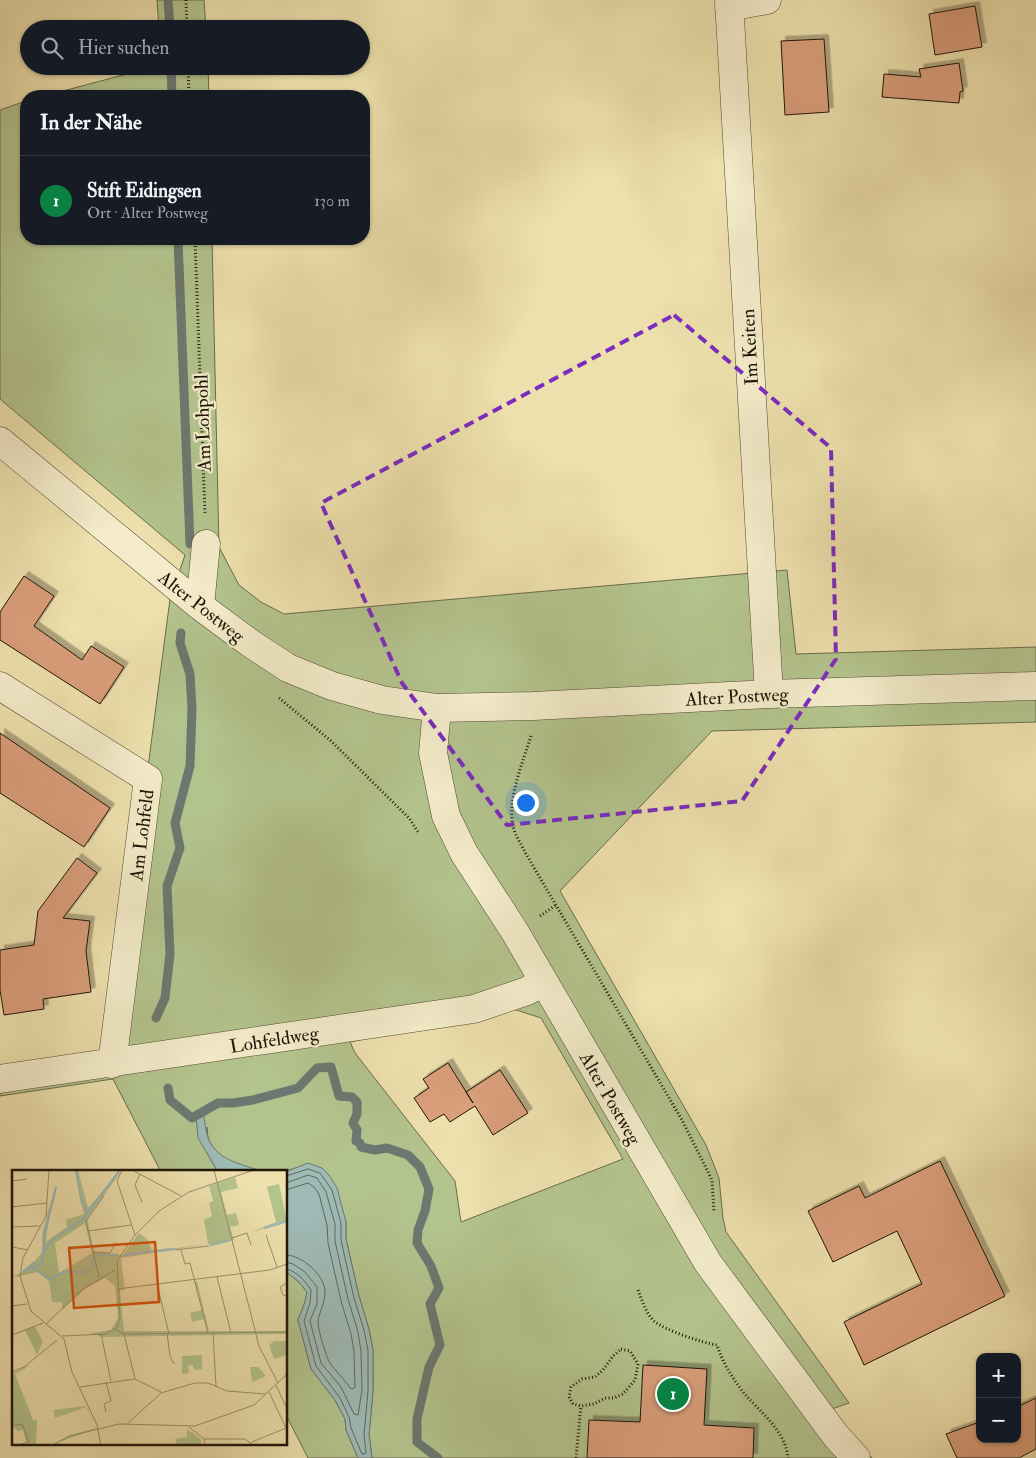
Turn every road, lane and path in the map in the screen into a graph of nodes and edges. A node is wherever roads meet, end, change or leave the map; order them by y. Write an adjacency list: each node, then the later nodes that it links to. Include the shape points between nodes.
1 (186, 0): 4 (path)
2 (768, 0): 3 (street)
3 (729, 3): 13 (street, Im Keiten)
4 (187, 20)
5 (189, 75): 6 (path)
6 (190, 90)
7 (195, 245): 9 (path, Am Lohpohl)
8 (0, 441): 10 (street, Alter Postweg)
9 (206, 544): 10 (street)
10 (200, 606): 16 (street, Alter Postweg, via 288,668 332,686 382,700)
11 (0, 686): 19 (street, Am Lohfeld, via 148,779)
12 (1036, 686): 13 (street, Alter Postweg)
13 (769, 694): 15 (street, Alter Postweg)
14 (277, 697): 17 (path, via 330,740 409,818)
15 (533, 706): 16 (street, Alter Postweg); 21 (path, via 532,731 511,812 513,828 700,1154 712,1180)
16 (437, 708): 18 (street, Alter Postweg, via 433,753 446,816 464,853)
17 (420, 834)
18 (543, 982): 19 (street, Lohfeldweg, via 527,991 474,1009); 26 (street, Alter Postweg, via 708,1263 836,1436)
19 (112, 1064): 20 (street, Lohfeldweg)
20 (0, 1079)
21 (714, 1214)
22 (638, 1290): 25 (path, via 643,1306 655,1322 717,1345 723,1364 778,1432)
23 (581, 1406): 23 (path, via 623,1394 635,1380 638,1364 630,1351 621,1349 595,1377 582,1379 571,1387 573,1404); 24 (path)
24 (576, 1458)
25 (788, 1458)
26 (856, 1458)

